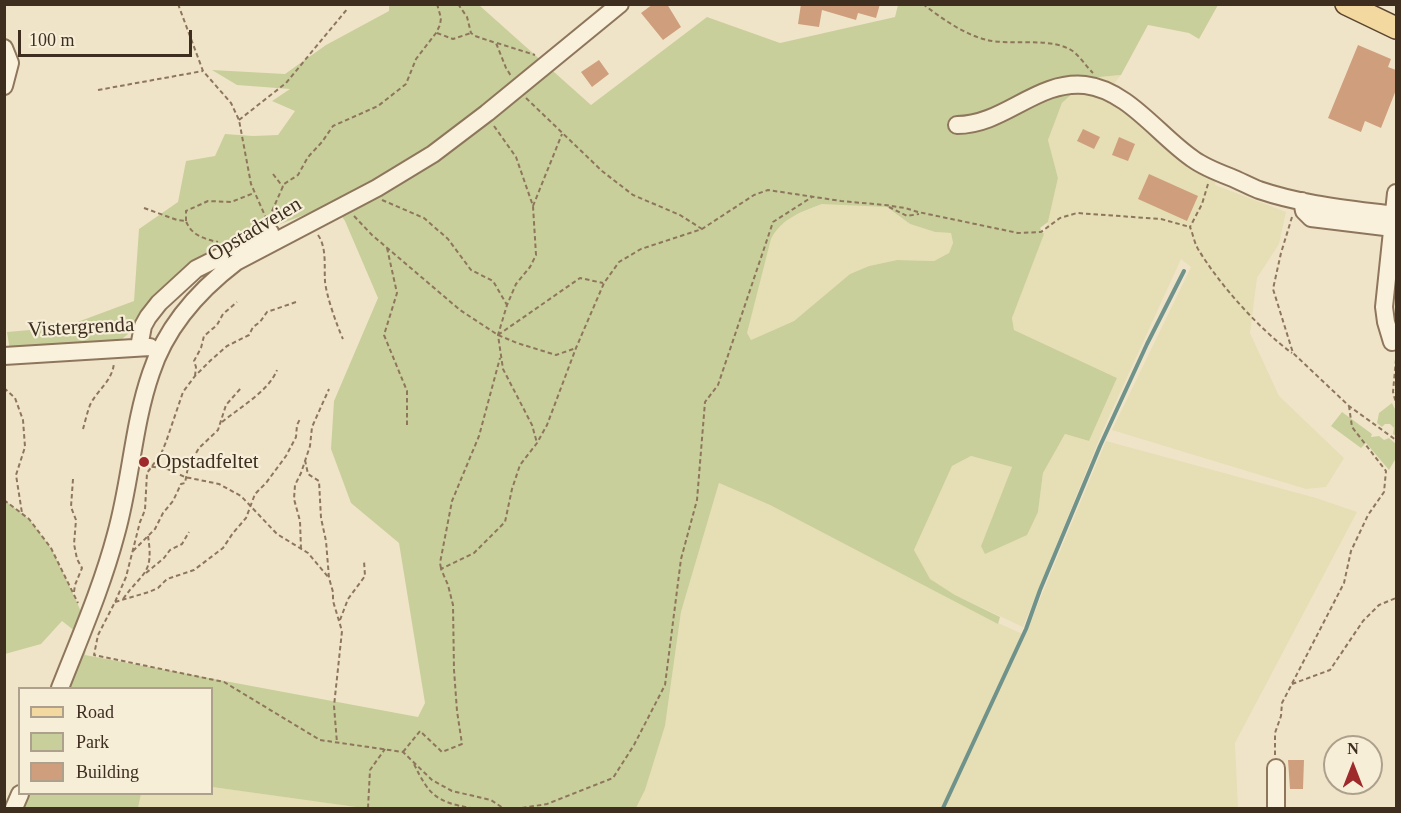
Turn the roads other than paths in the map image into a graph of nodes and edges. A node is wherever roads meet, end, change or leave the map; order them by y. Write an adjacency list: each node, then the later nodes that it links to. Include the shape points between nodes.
1 (620, 4): 14 (street, Opstadveien, via 433,154 236,262 215,278 180,317)
2 (1346, 4): 3 (main road)
3 (1396, 28)
4 (4, 48): 5 (street, via 10,63)
5 (4, 86)
6 (957, 125): 8 (street, via 972,125 991,118 1050,87 1088,85 1114,93 1193,159 1212,170 1298,200)
7 (1396, 193): 8 (street)
8 (1394, 221): 10 (street)
9 (271, 226): 13 (street, via 196,269 159,303 143,326)
10 (1393, 253): 11 (street)
11 (1391, 297): 12 (street, via 1386,322)
12 (1392, 342)
13 (139, 347): 14 (street, Vistergrenda); 15 (street, Vistergrenda)
14 (161, 348): 16 (street, Opstadveien, via 139,419 117,532)
15 (4, 356)
16 (60, 687)
17 (1276, 768): 18 (street)
18 (1276, 808)

